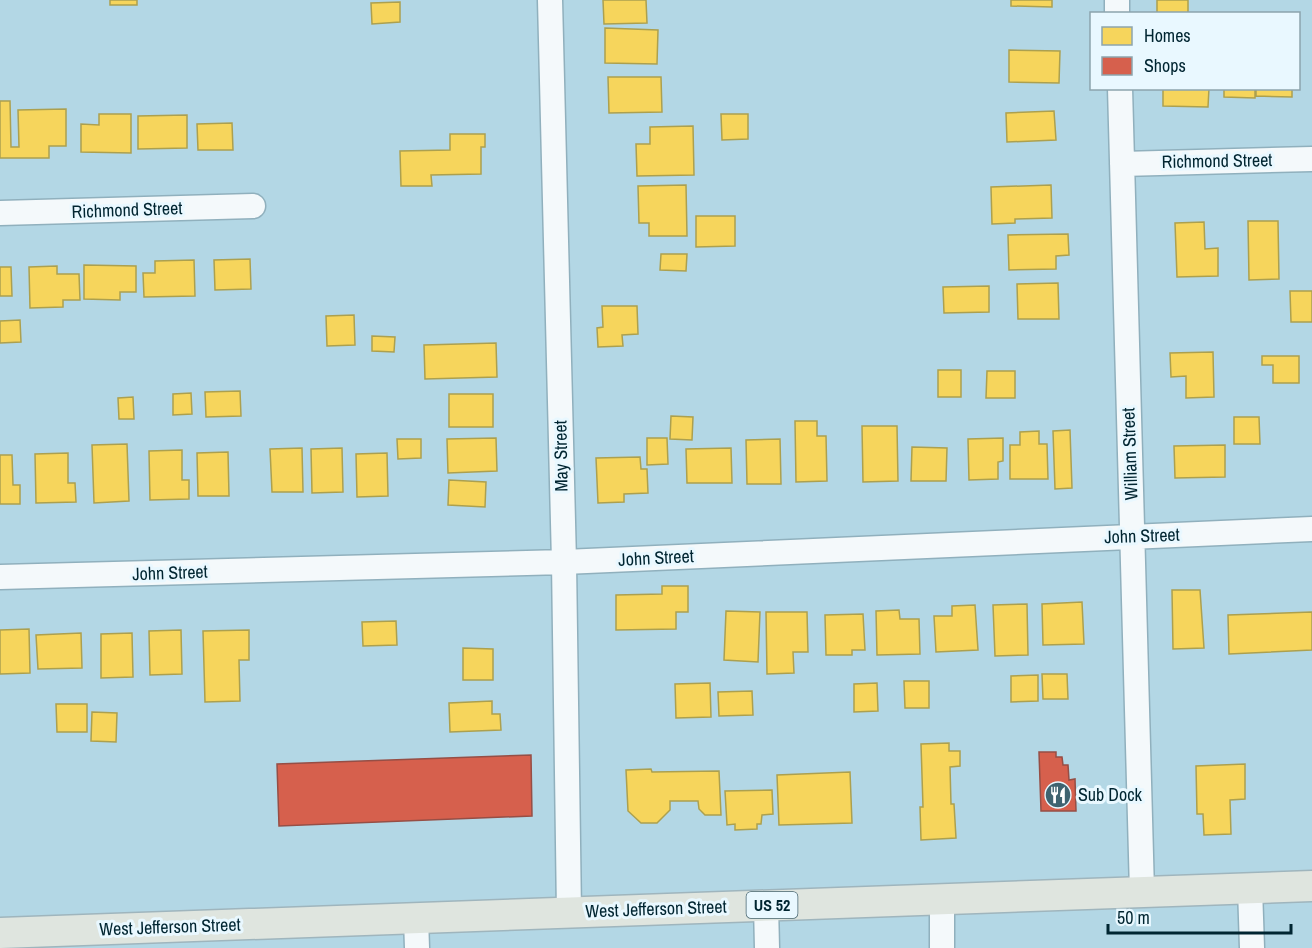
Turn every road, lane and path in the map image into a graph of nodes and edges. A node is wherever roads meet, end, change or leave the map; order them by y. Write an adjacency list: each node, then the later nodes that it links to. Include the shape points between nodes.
1 (550, 0): 9 (street, May Street)
2 (1120, 90): 4 (street, William Street)
3 (1312, 159): 4 (street, Richmond Street)
4 (1122, 164): 8 (street, William Street)
5 (253, 206): 6 (street, Richmond Street)
6 (0, 213)
7 (1312, 529): 8 (street, John Street)
8 (1132, 536): 9 (street, John Street); 13 (street, William Street)
9 (564, 562): 10 (street, John Street); 16 (street, May Street)
10 (0, 577)
11 (1312, 886): 12 (main road, West Jefferson Street / US 52)
12 (1250, 888): 13 (main road, West Jefferson Street / US 52); 23 (street)
13 (1142, 892): 14 (main road, West Jefferson Street / US 52)
14 (942, 899): 15 (main road, West Jefferson Street / US 52); 22 (street)
15 (766, 905): 16 (main road, West Jefferson Street / US 52); 21 (street)
16 (569, 913): 17 (main road, West Jefferson Street / US 52)
17 (416, 918): 19 (main road, West Jefferson Street / US 52); 20 (street)
18 (0, 933): 19 (main road, West Jefferson Street / US 52)
19 (56, 940)
20 (417, 948)
21 (767, 948)
22 (942, 948)
23 (1252, 948)

